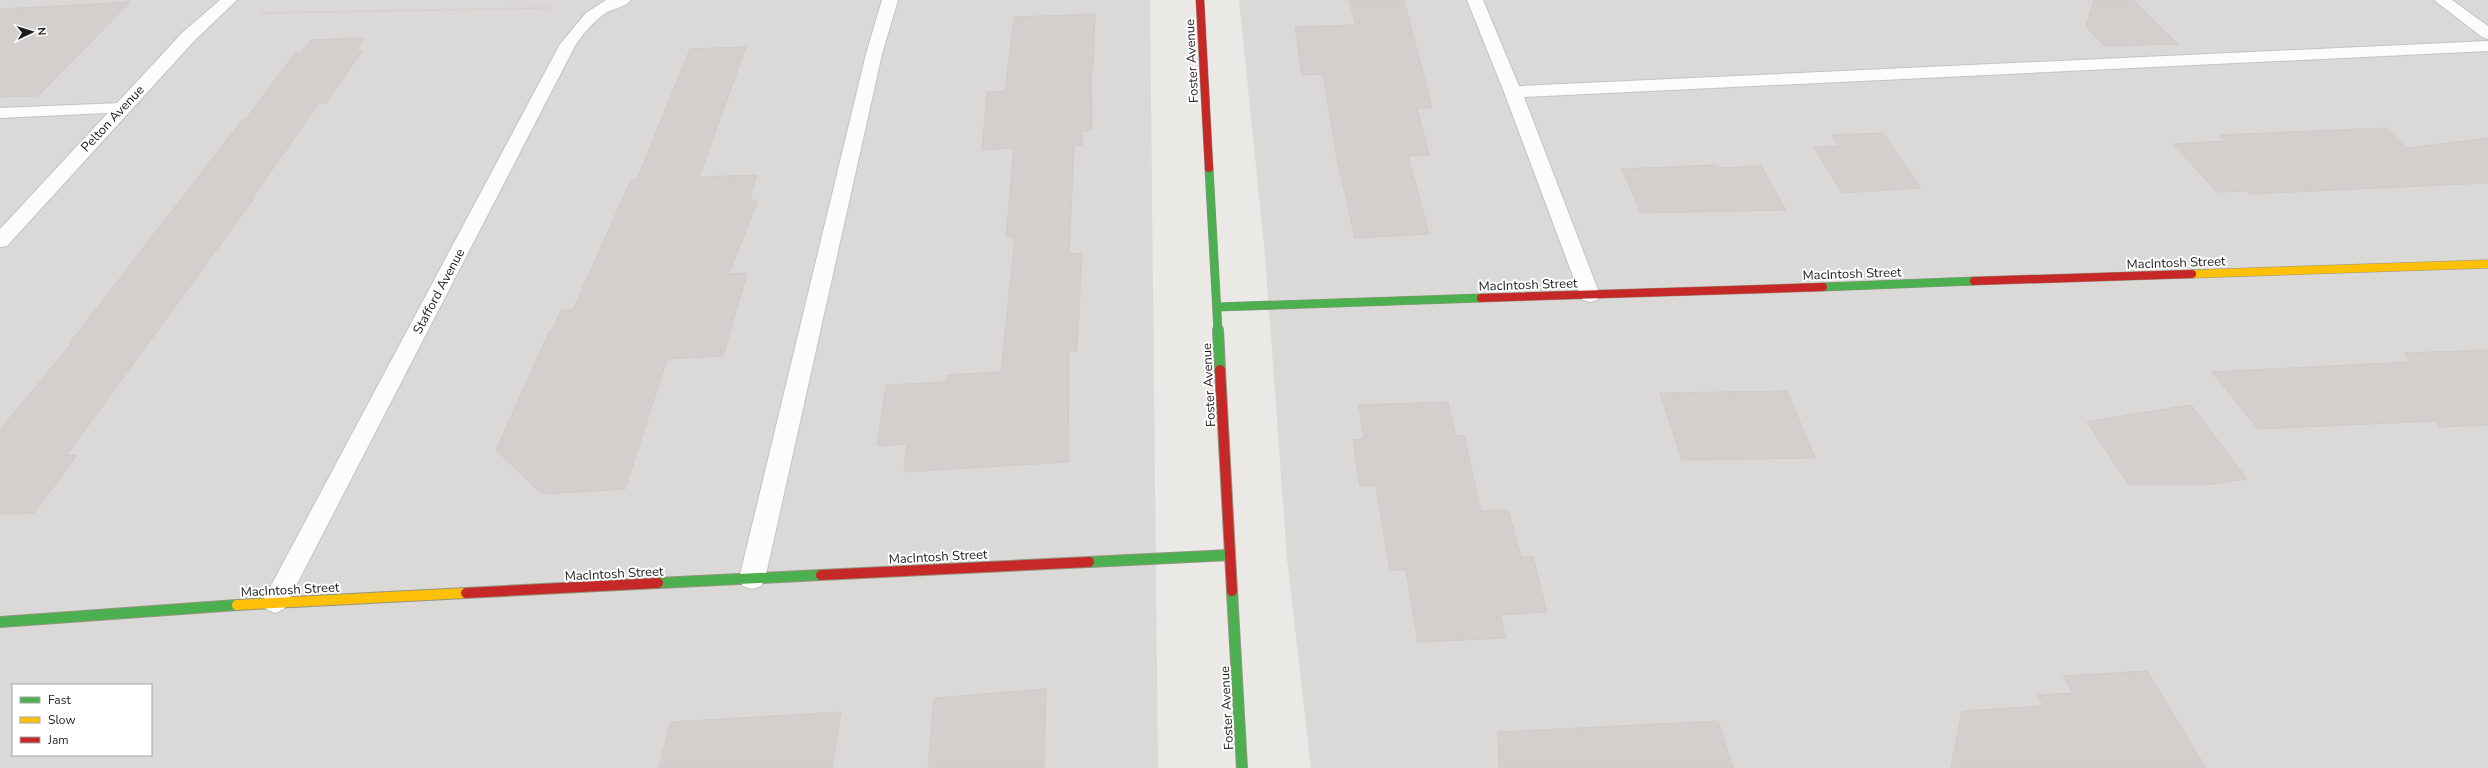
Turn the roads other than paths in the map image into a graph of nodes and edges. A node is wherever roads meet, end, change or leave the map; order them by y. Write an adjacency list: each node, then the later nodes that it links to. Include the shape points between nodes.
1 (623, 0): 18 (street, Stafford Avenue, via 597,11 577,30 568,44)
2 (890, 0): 17 (street, via 874,54)
3 (1200, 0): 15 (street, Foster Avenue)
4 (1475, 0): 9 (street)
5 (2442, 0): 7 (street)
6 (223, 5): 10 (street, Pelton Avenue)
7 (2488, 34)
8 (2488, 46): 9 (street)
9 (1513, 92): 14 (street)
10 (121, 108): 11 (street); 12 (street, Pelton Avenue)
11 (0, 113)
12 (0, 241)
13 (2488, 264): 14 (street, MacIntosh Street)
14 (1590, 295): 15 (street, MacIntosh Street)
15 (1217, 307): 16 (street, Foster Avenue)
16 (1230, 555): 17 (street, MacIntosh Street); 20 (street, Foster Avenue)
17 (752, 579): 18 (street, MacIntosh Street)
18 (275, 602): 19 (street, MacIntosh Street)
19 (0, 622)
20 (1242, 768)

